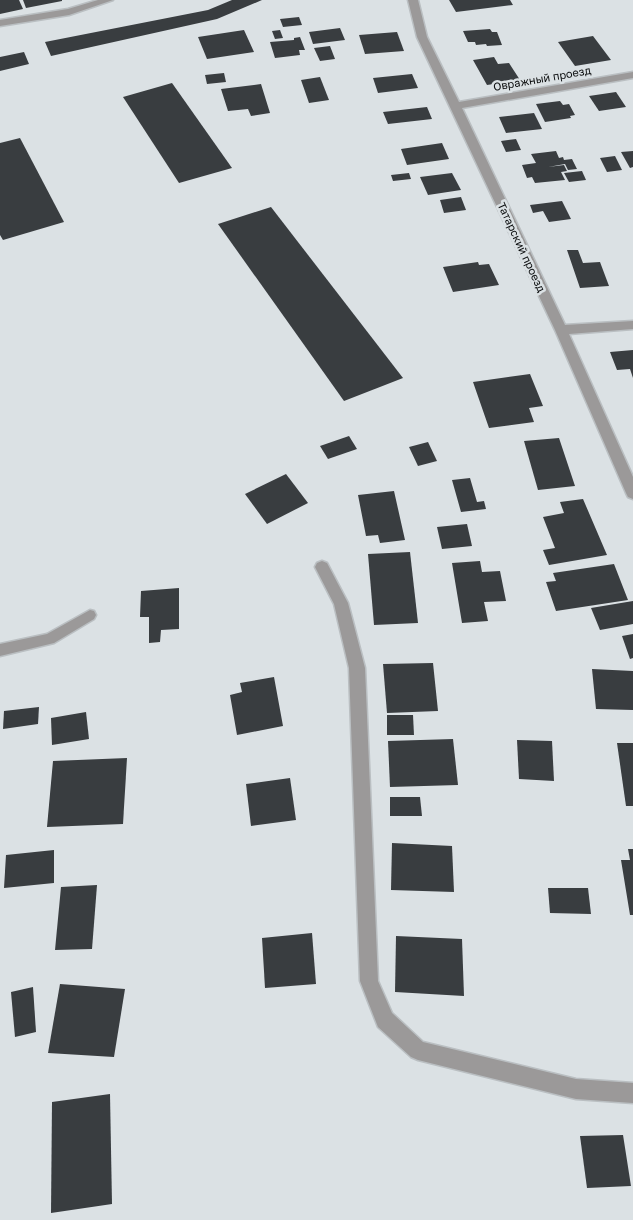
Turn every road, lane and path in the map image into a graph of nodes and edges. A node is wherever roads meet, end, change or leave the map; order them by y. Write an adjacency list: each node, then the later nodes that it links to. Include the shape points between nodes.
1 (108, 0): 3 (street, via 70,12)
2 (413, 0): 5 (street, Татарский проезд, via 422,37)
3 (0, 23)
4 (633, 75): 5 (street, Овражный проезд)
5 (456, 106): 7 (street, Татарский проезд)
6 (633, 325): 7 (street)
7 (561, 330): 8 (street, Татарский проезд)
8 (633, 494)
9 (322, 567): 12 (street, via 341,603 357,668 369,980 385,1020 418,1050 576,1089)
10 (90, 615): 11 (lane, via 50,639)
11 (0, 650)
12 (633, 1093)

